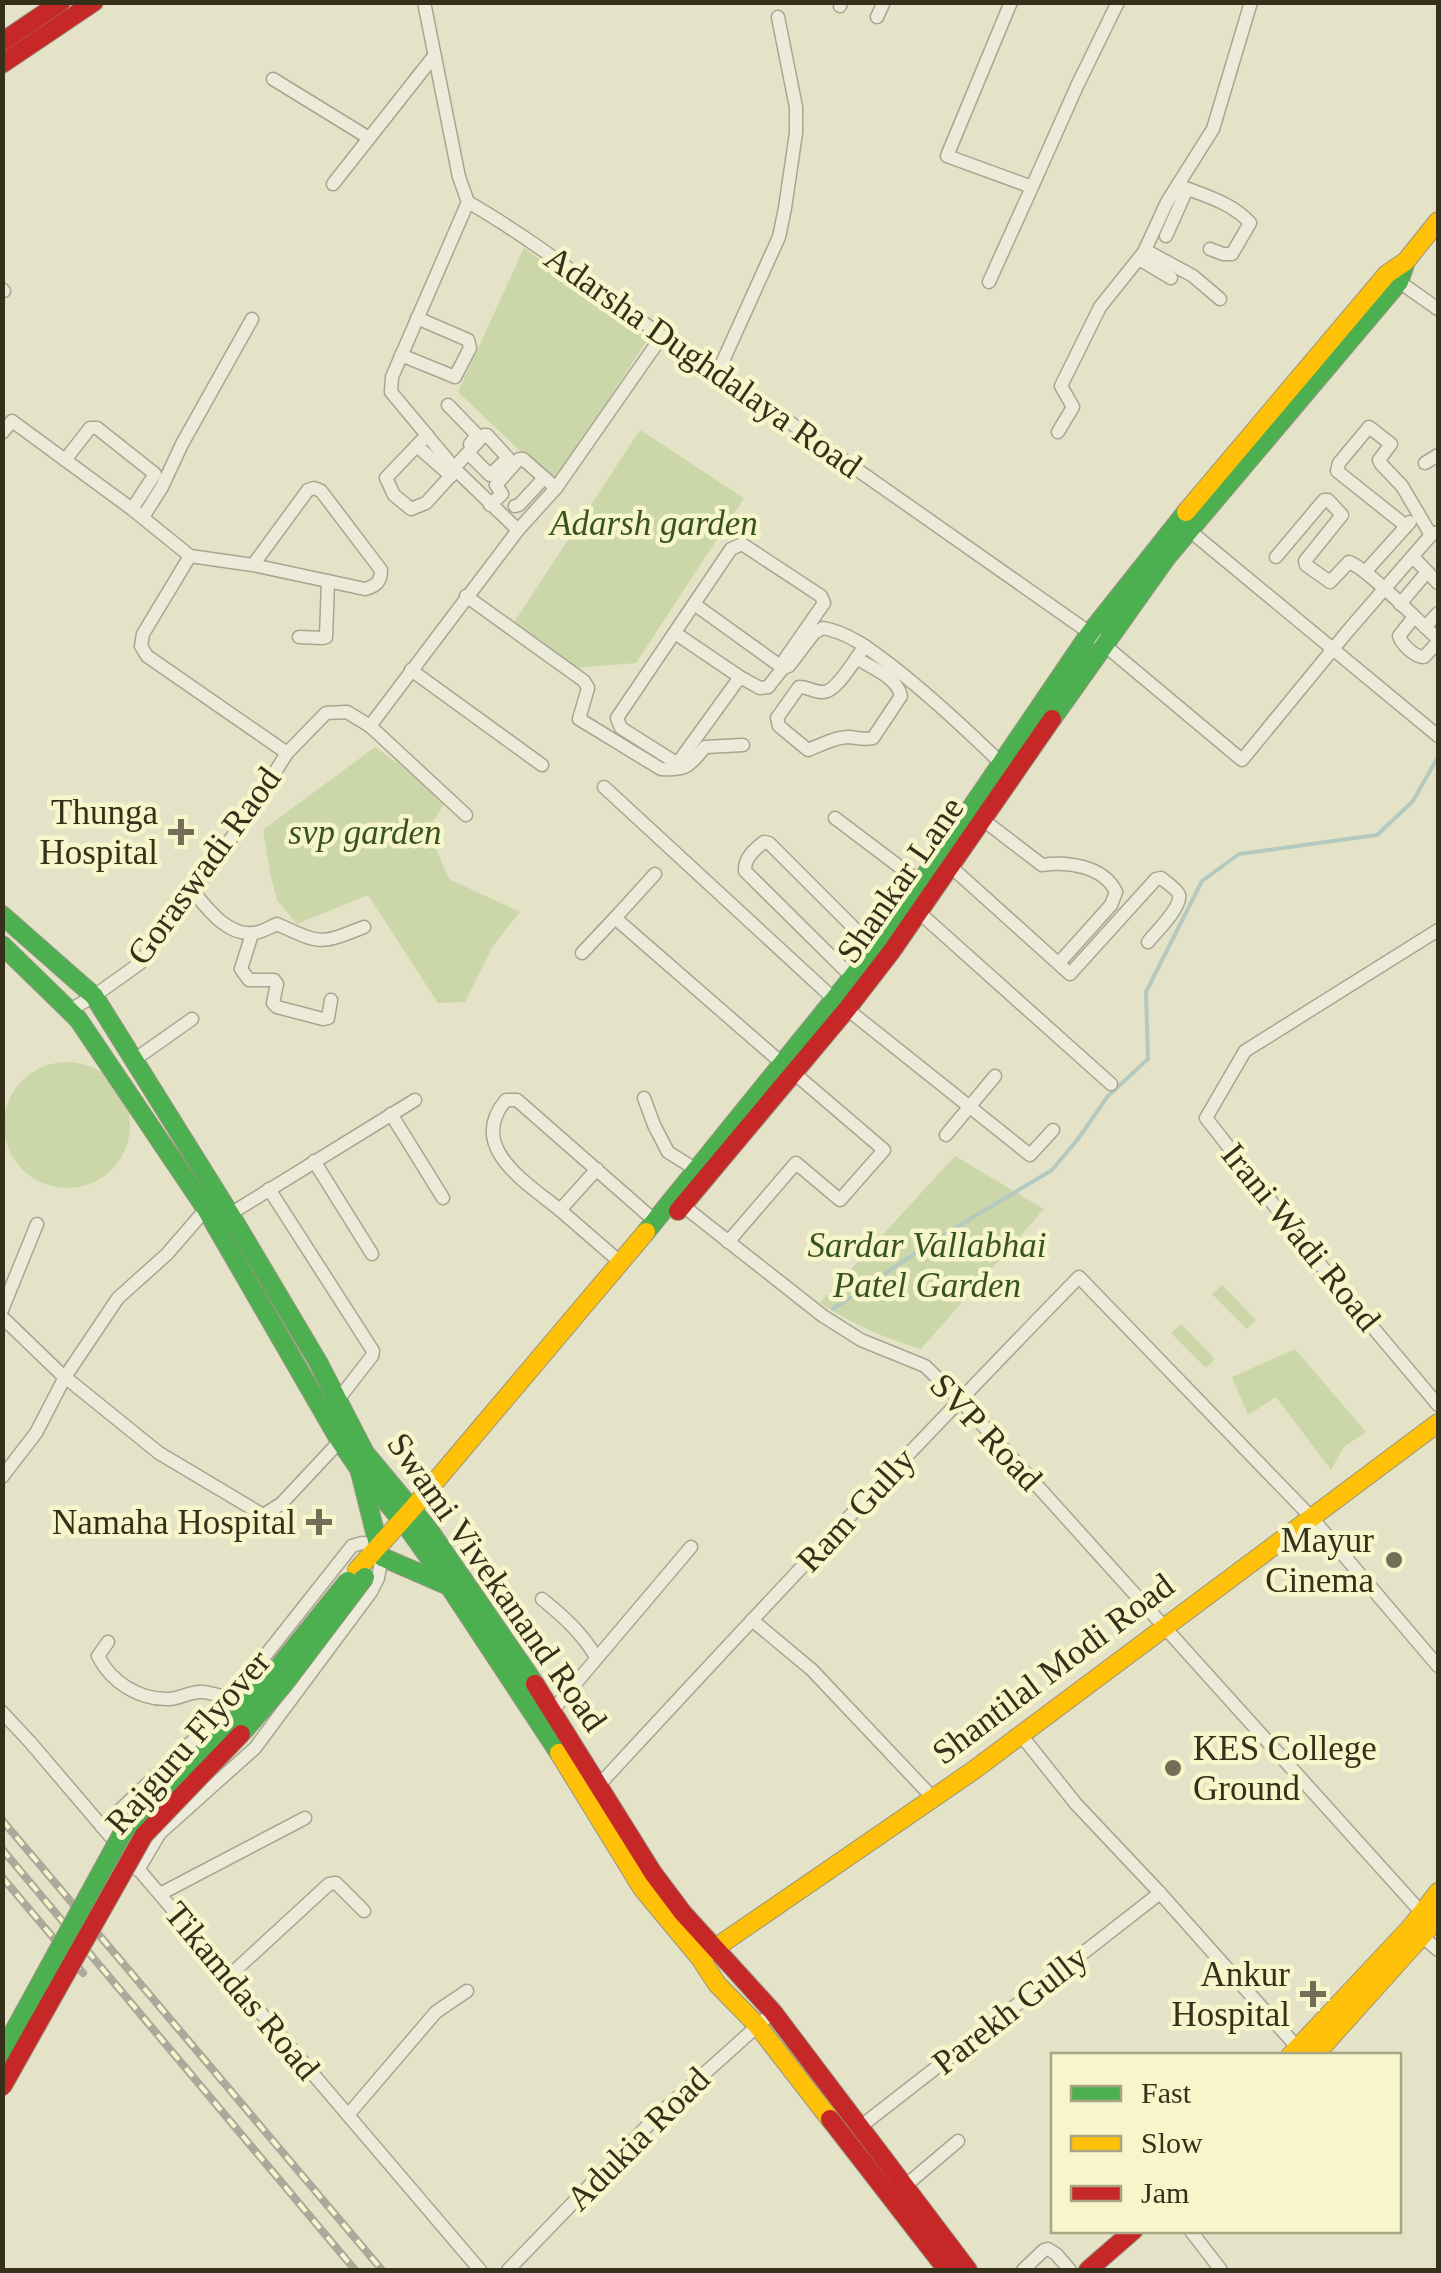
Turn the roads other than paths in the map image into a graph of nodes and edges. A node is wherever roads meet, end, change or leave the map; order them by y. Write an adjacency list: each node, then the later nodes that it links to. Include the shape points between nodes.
1 (61, 2): 10 (main road)
2 (94, 2): 12 (main road)
3 (424, 2): 11 (street)
4 (884, 2): 9 (street)
5 (1011, 2): 16 (street, via 947,156)
6 (1118, 2): 16 (street)
7 (1251, 2): 17 (street, via 1212,129)
8 (778, 17): 32 (street, via 796,107 779,237)
9 (878, 17)
10 (2, 42)
11 (434, 56): 14 (street); 18 (street)
12 (2, 64)
13 (273, 79): 14 (street)
14 (369, 138): 15 (street)
15 (333, 184)
16 (1032, 187): 25 (street)
17 (1182, 187): 20 (street); 21 (street, via 1250,223 1232,254); 22 (street, via 1167,202)
18 (468, 202): 29 (street); 30 (street, Adarsha Dughdalaya Road)
19 (1438, 221): 24 (main road, Shankar Lane)
20 (1166, 236)
21 (1210, 249)
22 (1142, 254): 23 (street); 26 (street, via 1193,276); 35 (street, via 1100,307 1067,370 1061,386 1073,407)
23 (1172, 278)
24 (1393, 278): 27 (street); 50 (main road, Shankar Lane)
25 (989, 282)
26 (1220, 299)
27 (1438, 309)
28 (252, 318): 48 (street, via 166,480)
29 (417, 318): 31 (street); 31 (street, via 468,340 470,348 455,377)
30 (662, 336): 32 (street, Adarsha Dughdalaya Road); 44 (street)
31 (402, 355): 36 (street, via 391,392)
32 (718, 372): 73 (street, Adarsha Dughdalaya Road)
33 (448, 406): 41 (street, via 477,435)
34 (2, 432): 39 (street, via 12,421)
35 (1058, 432)
36 (422, 440): 41 (street); 41 (street, via 386,478 406,507 426,503)
37 (468, 454): 41 (street); 42 (street); 42 (street, via 487,435 508,458)
38 (1438, 455): 40 (street)
39 (66, 460): 48 (street); 48 (street, via 96,428 156,474)
40 (1425, 463)
41 (453, 470): 45 (street)
42 (488, 473): 45 (street)
43 (544, 478): 44 (street); 46 (street); 46 (street, via 520,458 496,486)
44 (556, 488): 52 (street)
45 (474, 489): 47 (street)
46 (508, 499): 47 (street)
47 (490, 505): 52 (street)
48 (138, 513): 54 (street)
49 (1418, 513): 51 (street); 51 (street, via 1380,460 1391,444 1370,428 1338,471); 53 (street)
50 (1183, 526): 73 (main road, Shankar Lane); 74 (street)
51 (1406, 526): 58 (street)
52 (518, 530): 63 (street)
53 (1435, 534): 56 (street)
54 (190, 556): 57 (street); 82 (street, via 141,646)
55 (1276, 557): 58 (street, via 1328,500 1342,515 1306,565 1330,582 1349,562)
56 (1413, 557): 59 (street); 62 (street)
57 (253, 565): 60 (street); 60 (street, via 314,488 381,570 375,586 364,589)
58 (1364, 572): 62 (street)
59 (1427, 572): 61 (street); 65 (street)
60 (328, 581): 72 (street, via 326,636)
61 (1438, 583)
62 (1384, 590): 65 (street); 74 (street)
63 (466, 596): 77 (street); 81 (street, via 584,681 579,719 661,769 688,767 706,747)
64 (694, 604): 71 (street); 76 (street); 76 (street, via 731,549 742,544 821,596 824,603)
65 (1400, 604): 67 (street)
66 (1438, 613): 69 (street)
67 (1414, 617): 69 (street); 69 (street, via 1399,636 1419,657 1437,643)
68 (821, 621): 70 (street)
69 (1425, 628)
70 (834, 630): 75 (street); 76 (street, via 814,633)
71 (675, 632): 78 (street); 78 (street, via 617,718 621,728 680,760)
72 (299, 636)
73 (1096, 639): 74 (street, Adarsha Dughdalaya Road, via 1242,760); 84 (main road, Shankar Lane)
74 (1333, 650): 80 (street)
75 (860, 652): 75 (street, via 901,696 874,738 808,750 777,718 798,688 833,691); 84 (street, via 934,698)
76 (783, 668): 78 (street, via 768,687)
77 (410, 670): 79 (street); 83 (street)
78 (740, 677)
79 (370, 726): 82 (street, Goraswadi Raod, via 348,712 326,713); 86 (street)
80 (1437, 735)
81 (743, 745)
82 (287, 753): 92 (street, Goraswadi Raod)
83 (542, 765)
84 (1007, 769): 88 (main road, Shankar Lane); 91 (main road, Shankar Lane)
85 (604, 787): 107 (street)
86 (466, 814)
87 (835, 818): 91 (street)
88 (982, 819): 89 (main road, Shankar Lane); 103 (street, via 1042,866 1069,863 1113,884 1111,905)
89 (950, 866): 93 (main road, Shankar Lane); 103 (street)
90 (655, 874): 95 (street)
91 (920, 882): 93 (main road, Shankar Lane)
92 (192, 890): 98 (street, via 213,915); 105 (street, Goraswadi Raod, via 139,964)
93 (913, 908): 101 (main road, Shankar Lane); 107 (main road, Shankar Lane); 113 (street)
94 (2, 915): 105 (main road, Swami Vivekanand Road)
95 (616, 918): 102 (street); 111 (street)
96 (364, 928): 98 (street, via 328,941 277,924)
97 (1438, 930): 138 (street, Irani Wadi Road, via 1245,1051 1206,1118)
98 (252, 934): 106 (street, via 241,969 249,980 274,980 277,1008 328,1018)
99 (1148, 942): 103 (street, via 1180,898 1161,878 1070,974)
100 (2, 945): 108 (main road, Swami Vivekanand Road)
101 (875, 949): 104 (main road, Shankar Lane); 104 (street, via 769,843 744,863)
102 (582, 953)
103 (1059, 963)
104 (853, 978): 107 (main road, Shankar Lane)
105 (94, 996): 108 (street, Goraswadi Raod); 110 (main road, Swami Vivekanand Road)
106 (331, 1000)
107 (841, 1005): 111 (main road, Shankar Lane); 116 (street)
108 (70, 1010): 126 (main road, Swami Vivekanand Road)
109 (192, 1019): 110 (street)
110 (134, 1060): 128 (main road, Swami Vivekanand Road)
111 (789, 1069): 122 (main road, Shankar Lane); 125 (main road, Shankar Lane); 131 (street, via 884,1150 840,1200 796,1163)
112 (995, 1076): 116 (street)
113 (1111, 1084)
114 (644, 1098): 122 (street, via 668,1152)
115 (416, 1100): 117 (street)
116 (970, 1106): 118 (street, via 1030,1155); 119 (street)
117 (391, 1114): 120 (street); 124 (street)
118 (1053, 1130)
119 (946, 1135)
120 (314, 1160): 123 (street); 132 (street)
121 (597, 1168): 127 (street); 127 (street, via 518,1100 506,1100 495,1116 497,1152); 129 (street)
122 (695, 1168): 125 (main road, Shankar Lane)
123 (270, 1189): 128 (street); 137 (street, via 373,1351)
124 (443, 1198)
125 (677, 1202): 129 (main road, Shankar Lane); 131 (street, SVP Road); 143 (main road, Shankar Lane)
126 (206, 1210): 135 (street, via 118,1298); 140 (main road, Swami Vivekanand Road)
127 (560, 1210): 133 (street)
128 (230, 1214): 137 (main road, Swami Vivekanand Road)
129 (656, 1220): 133 (main road, Shankar Lane)
130 (37, 1224): 134 (street)
131 (728, 1242): 136 (street, SVP Road, via 861,1340 925,1366)
132 (372, 1254)
133 (620, 1262): 143 (main road, Shankar Lane)
134 (4, 1306): 135 (street)
135 (65, 1377): 140 (street, via 160,1453 264,1515); 142 (street, via 36,1433)
136 (960, 1400): 144 (street, Ram Gully, via 1079,1278); 150 (street, Ram Gully); 151 (street, SVP Road)
137 (337, 1401): 143 (main road, Swami Vivekanand Road)
138 (1438, 1406)
139 (1438, 1424): 144 (main road, Shantilal Modi Road)
140 (340, 1441): 141 (main road, Swami Vivekanand Road)
141 (359, 1469): 143 (main road, Swami Vivekanand Road); 146 (main road)
142 (2, 1477)
143 (410, 1518): 146 (main road, Rajguru Flyover); 148 (main road, Swami Vivekanand Road); 156 (main road, Swami Vivekanand Road)
144 (1312, 1518): 151 (main road, Shantilal Modi Road); 154 (street)
145 (691, 1547): 153 (street)
146 (380, 1550): 147 (main road, Rajguru Flyover); 148 (main road); 155 (street, via 352,1546); 163 (street, via 371,1592 255,1748 160,1833)
147 (361, 1574): 175 (main road, Rajguru Flyover, bridge, via 224,1735 122,1834); 178 (main road, Rajguru Flyover, bridge, via 257,1716 144,1834)
148 (449, 1586): 170 (main road, Swami Vivekanand Road, via 642,1888)
149 (542, 1599): 153 (street)
150 (752, 1620): 159 (street, Ram Gully); 160 (street, via 812,1670)
151 (1164, 1627): 158 (main road, Shantilal Modi Road); 168 (street, SVP Road)
152 (108, 1642): 155 (street, via 98,1656 125,1688 148,1698 200,1692)
153 (596, 1657): 156 (street)
154 (1438, 1666)
155 (231, 1699): 162 (street)
156 (552, 1710): 159 (main road, Swami Vivekanand Road)
157 (2, 1712): 162 (street, Tikamdas Road)
158 (1021, 1735): 160 (main road, Shantilal Modi Road); 165 (street)
159 (599, 1785): 170 (main road, Swami Vivekanand Road)
160 (933, 1798): 170 (main road, Shantilal Modi Road)
161 (305, 1818): 166 (street)
162 (102, 1827): 163 (street, Tikamdas Road)
163 (138, 1870): 166 (street, Tikamdas Road)
164 (1438, 1892): 168 (main road)
165 (1160, 1893): 176 (street); 180 (street, Parekh Gully)
166 (160, 1894): 171 (street, Tikamdas Road)
167 (364, 1911): 171 (street, via 336,1883 329,1884)
168 (1423, 1923): 169 (street, SVP Road); 177 (main road)
169 (1438, 1950)
170 (708, 1954): 173 (main road, Swami Vivekanand Road); 174 (main road, Swami Vivekanand Road, via 718,1984)
171 (229, 1976): 179 (street, Tikamdas Road)
172 (466, 1990): 179 (street, via 436,2012)
173 (774, 2012): 174 (street, Adukia Road); 180 (main road, Swami Vivekanand Road)
174 (757, 2025): 187 (street, Adukia Road, via 657,2116); 188 (main road, Swami Vivekanand Road)
175 (2, 2052)
176 (1300, 2053)
177 (1302, 2053)
178 (2, 2088)
179 (348, 2115): 186 (street, Tikamdas Road)
180 (860, 2127): 182 (main road, Swami Vivekanand Road)
181 (958, 2141): 182 (street)
182 (905, 2186): 189 (main road, Swami Vivekanand Road)
183 (1113, 2233): 191 (main road)
184 (1131, 2233): 192 (main road)
185 (1192, 2233): 193 (street)
186 (480, 2270)
187 (508, 2270)
188 (946, 2270)
189 (968, 2270)
190 (1022, 2270): 191 (street, via 1048,2249)
191 (1071, 2270)
192 (1088, 2270)
193 (1221, 2270)

